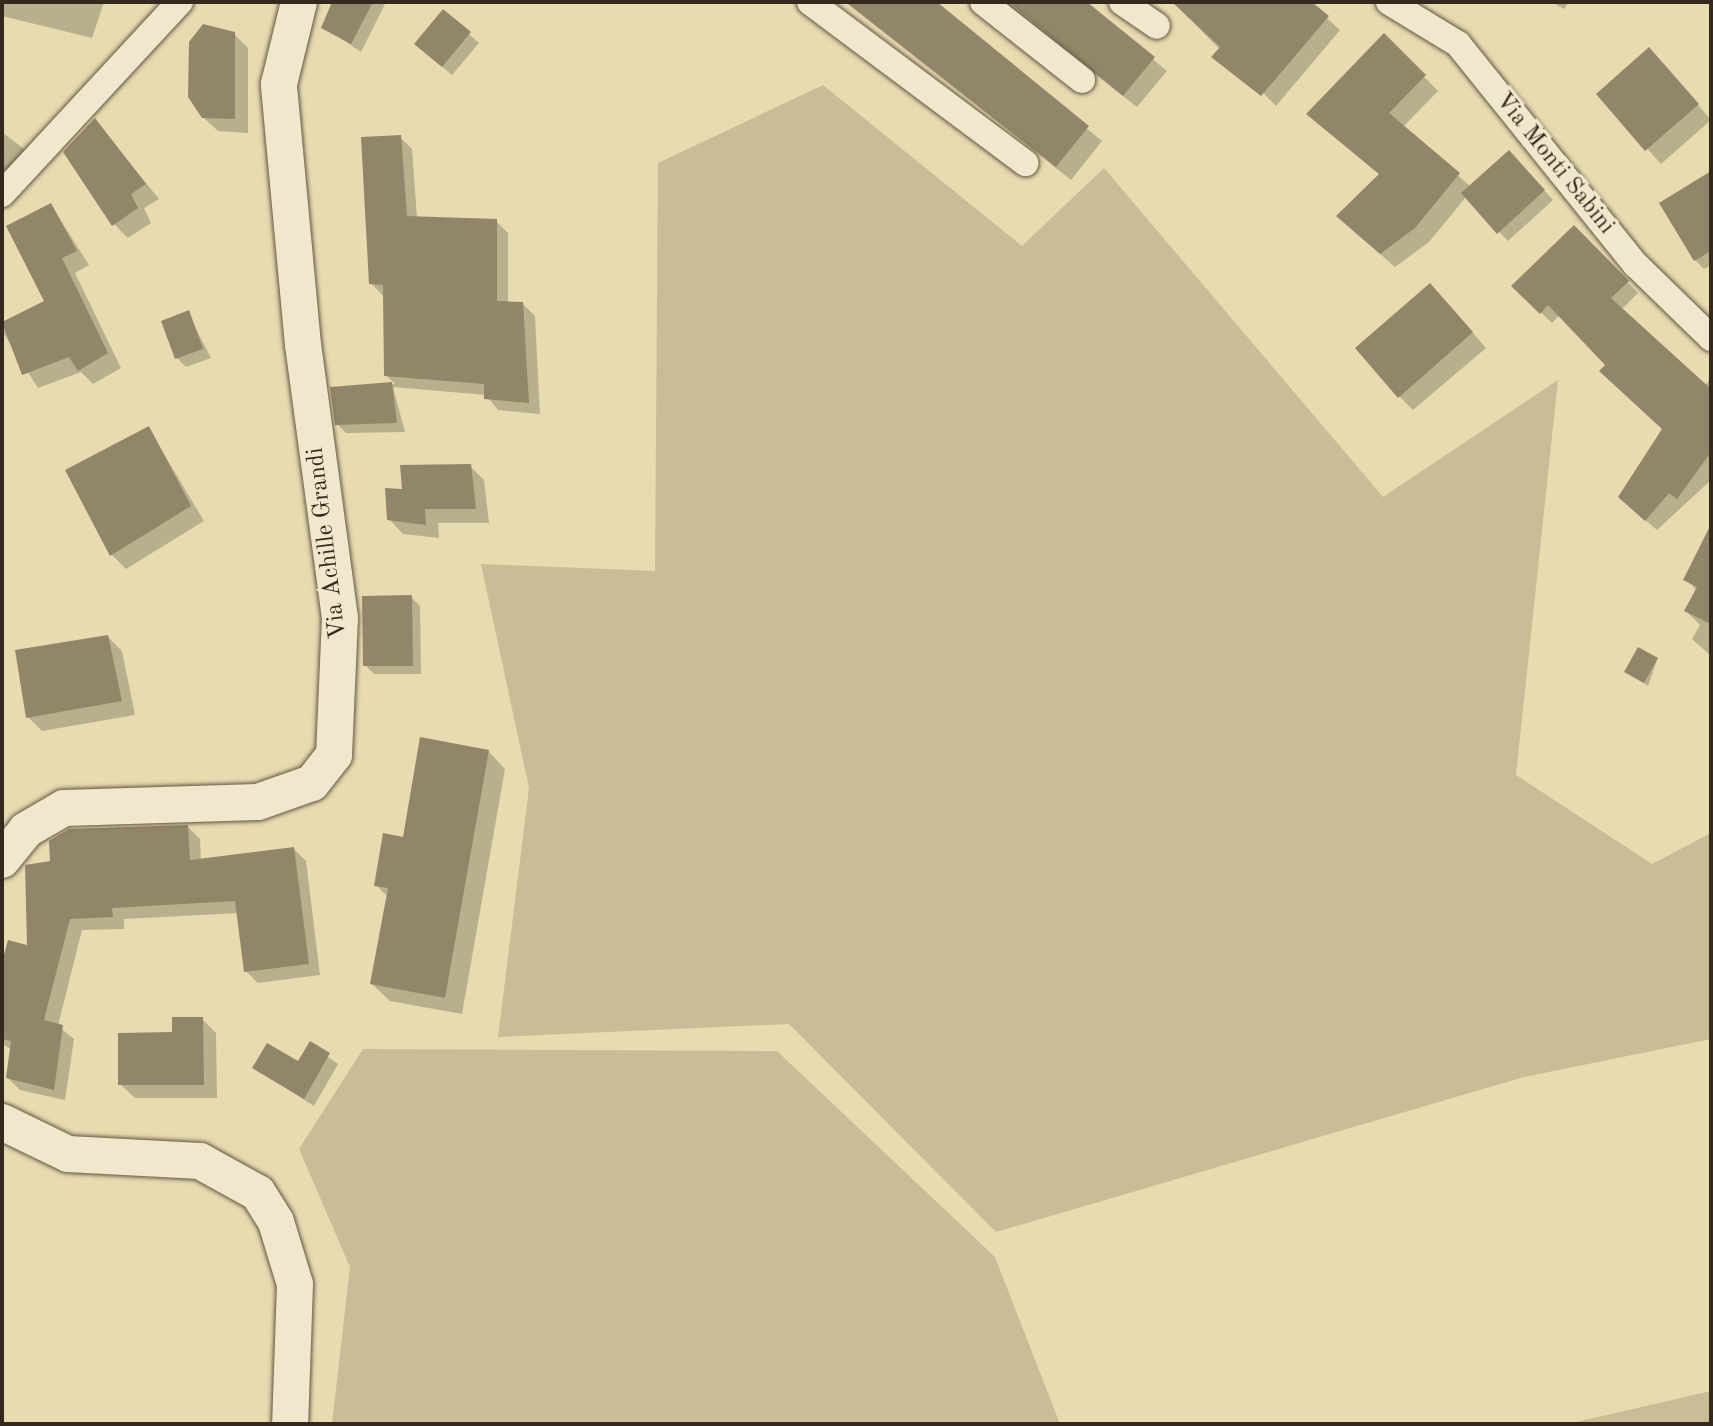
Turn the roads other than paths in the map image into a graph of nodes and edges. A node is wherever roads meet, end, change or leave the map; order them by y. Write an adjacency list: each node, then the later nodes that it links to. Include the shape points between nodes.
1 (180, 2): 10 (street)
2 (299, 2): 12 (main road, Via Achille Grandi, via 279,84 303,345 340,618 334,755 312,783 258,802 78,806 26,830)
3 (810, 2): 9 (street)
4 (983, 2): 8 (street)
5 (1122, 2): 7 (street)
6 (1389, 2): 11 (street, Via Monti Sabini, via 1458,44 1636,265)
7 (1157, 26)
8 (1082, 80)
9 (1025, 163)
10 (2, 194)
11 (1711, 338)
12 (2, 860)
13 (2, 1122): 14 (main road, via 68,1154 200,1161 258,1193 276,1222 295,1284)
14 (290, 1424)

